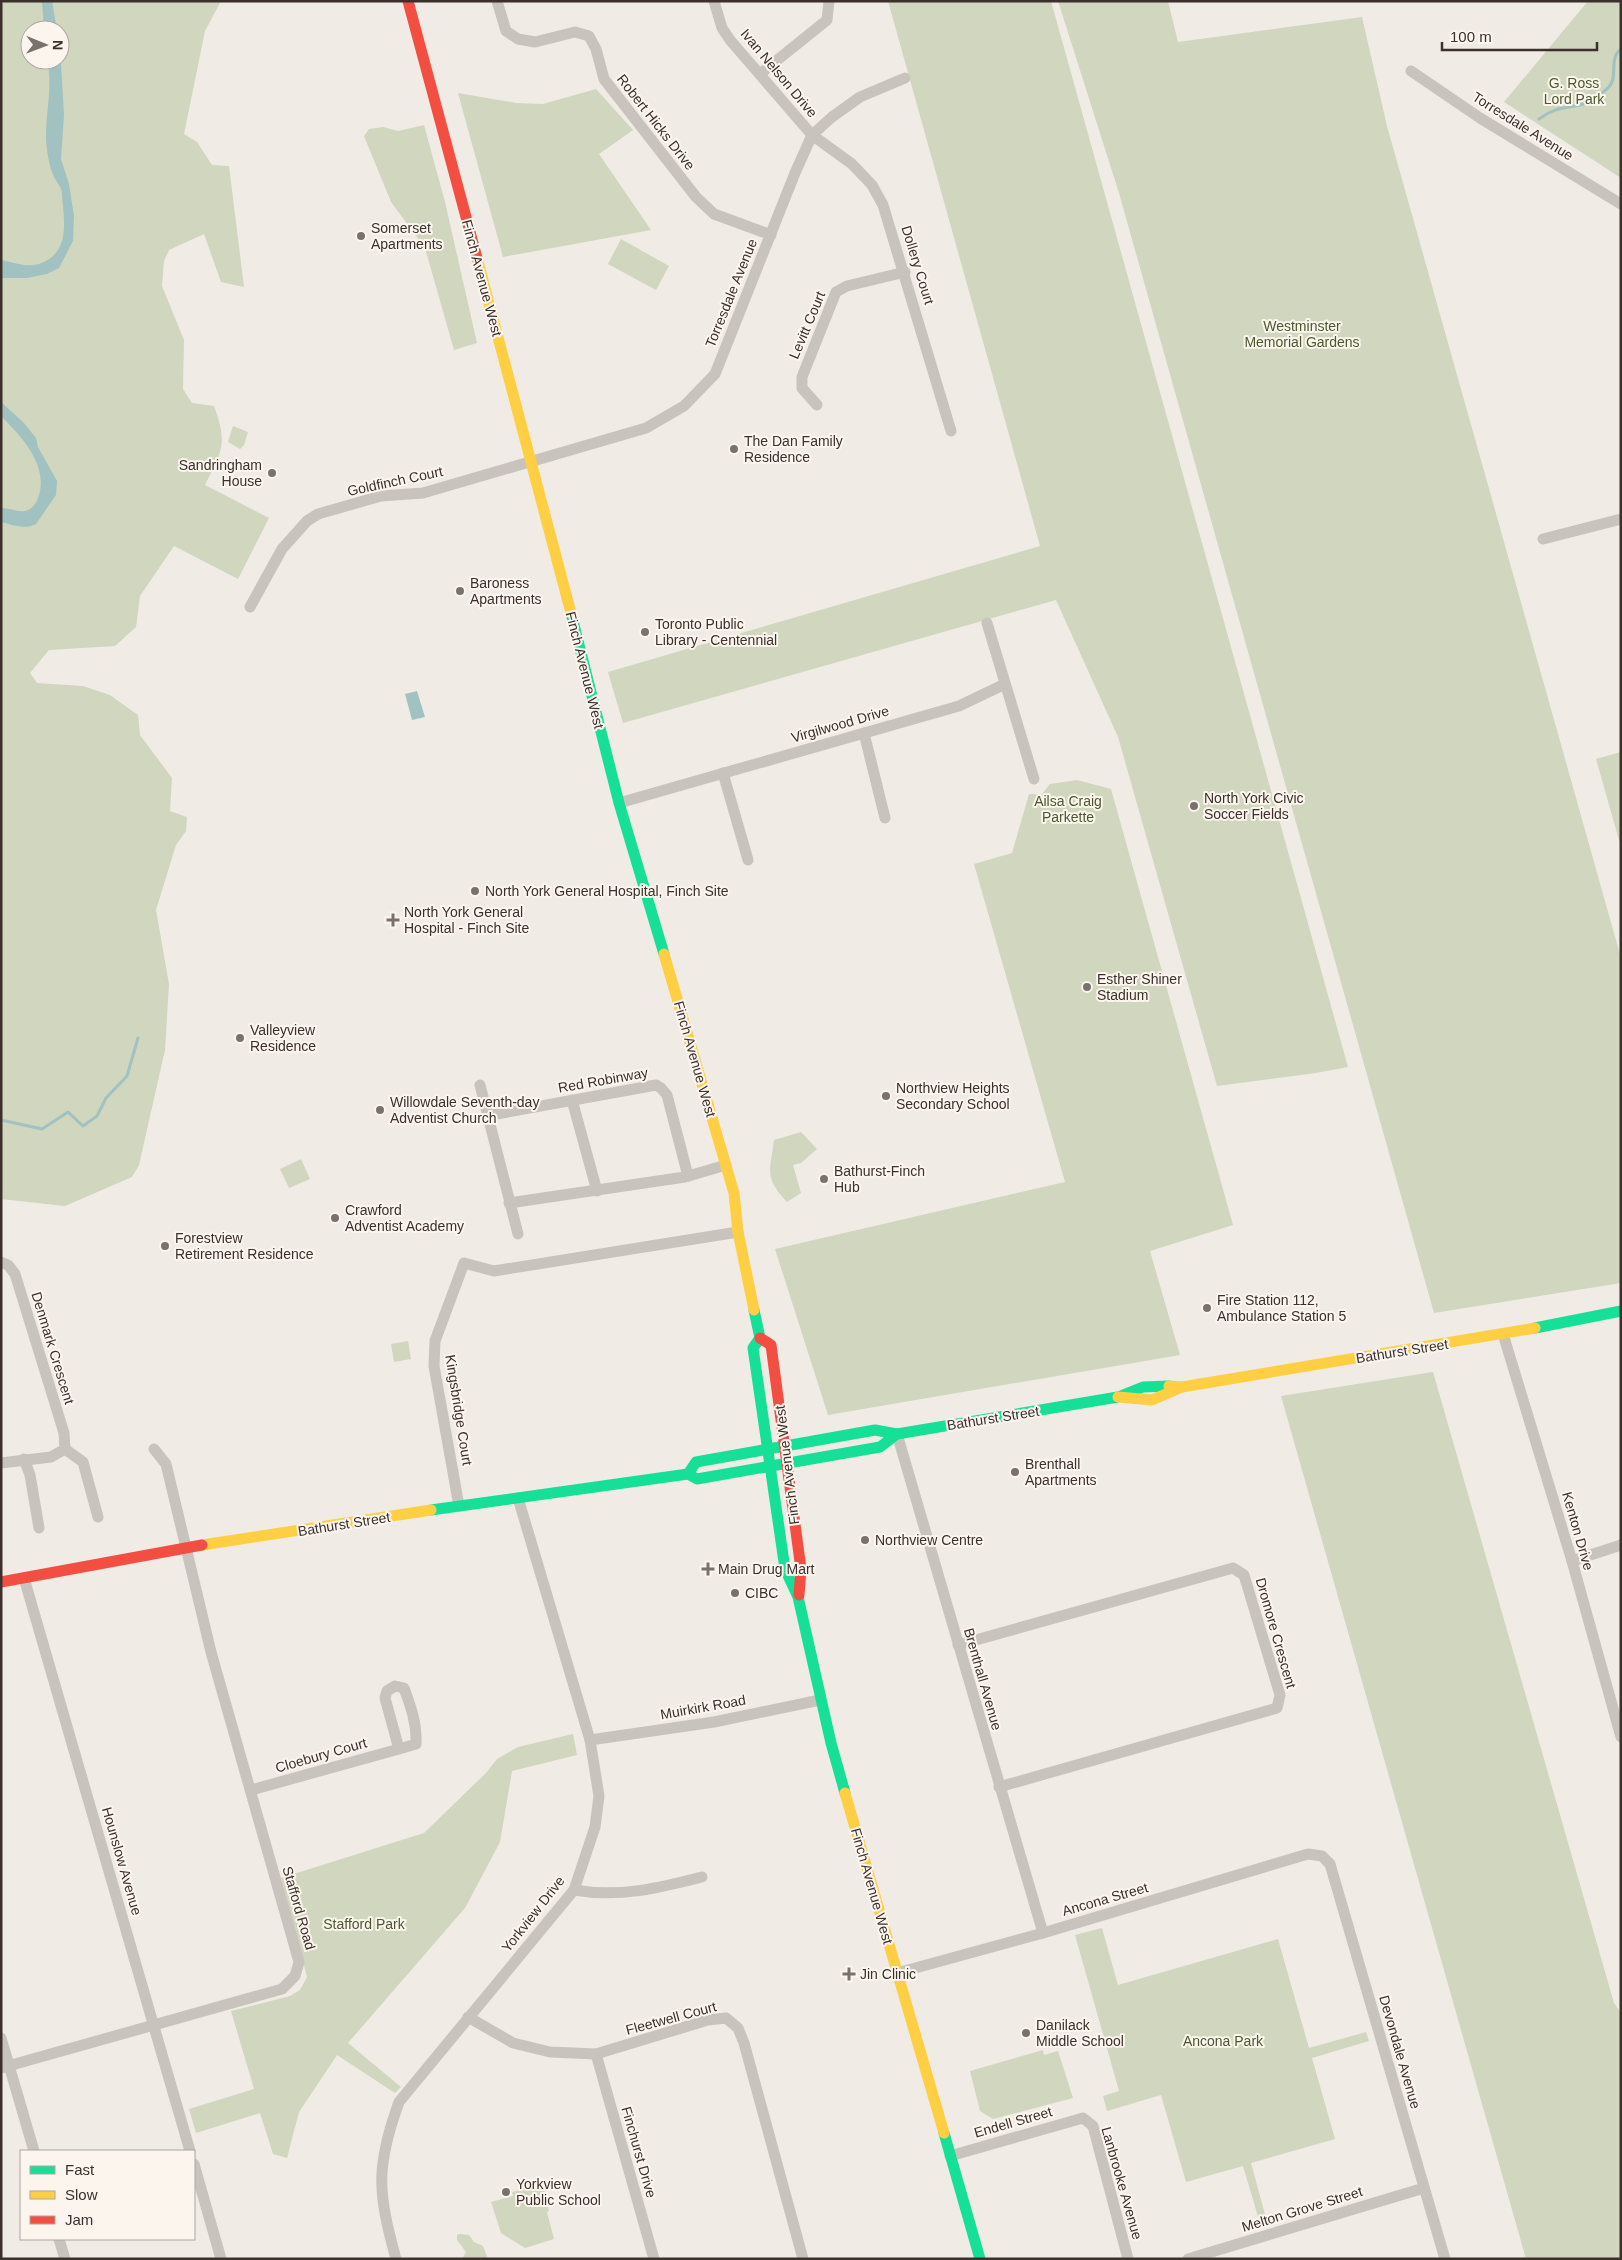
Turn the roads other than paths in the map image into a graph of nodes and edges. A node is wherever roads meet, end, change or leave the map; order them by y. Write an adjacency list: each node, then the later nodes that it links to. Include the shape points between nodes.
1 (408, 1): 14 (main road, Finch Avenue West)
2 (497, 1): 10 (street, Robert Hicks Drive, via 506,31 518,39 535,42 575,32 588,36 596,49 604,79 696,197 714,214)
3 (714, 1): 6 (street, Ivan Nelson Drive, via 722,28)
4 (830, 1): 6 (street, via 827,20)
5 (1411, 70): 9 (street, Torresdale Avenue, via 1480,118)
6 (760, 74): 8 (street, Ivan Nelson Drive)
7 (905, 78): 8 (street, Torresdale Avenue, via 860,98)
8 (812, 135): 10 (street, Torresdale Avenue); 11 (street, Dollery Court, via 852,164 872,186 883,205)
9 (1621, 204)
10 (771, 235): 14 (street, Torresdale Avenue, via 715,374 684,406 646,428)
11 (905, 272): 12 (street, Levitt Court, via 847,286 836,292 802,377 802,388); 13 (street, Dollery Court)
12 (817, 405)
13 (951, 431)
14 (532, 461): 17 (street, Goldfinch Court, via 423,493 381,496 318,514 307,520 282,550); 23 (main road, Finch Avenue West)
15 (1621, 519): 16 (street)
16 (1543, 539)
17 (250, 607)
18 (987, 623): 19 (street)
19 (1005, 684): 20 (street, Virgilwood Drive, via 959,706); 22 (street)
20 (864, 733): 21 (street, Virgilwood Drive); 24 (street)
21 (723, 773): 23 (street, Virgilwood Drive); 25 (street)
22 (1034, 779)
23 (618, 803): 29 (main road, Finch Avenue West)
24 (885, 818)
25 (748, 860)
26 (480, 1085): 28 (street)
27 (572, 1100): 28 (street, Red Robinway); 30 (street, Red Robinway, via 651,1085 662,1088 667,1096); 31 (street)
28 (486, 1116): 32 (street)
29 (726, 1165): 30 (street); 33 (main road, Finch Avenue West, via 734,1193)
30 (688, 1176): 31 (street)
31 (596, 1191): 32 (street)
32 (510, 1203): 34 (street)
33 (738, 1232): 38 (main road, Finch Avenue West); 50 (street, Kingsbridge Court, via 494,1271 464,1263 437,1335 434,1366)
34 (518, 1234)
35 (1, 1262): 42 (street, Denmark Crescent, via 15,1274 64,1433)
36 (1621, 1311): 37 (main road, Bathurst Street)
37 (1503, 1334): 39 (main road, Bathurst Street, via 1182,1387 1153,1384 1118,1397); 55 (street, Kenton Drive)
38 (760, 1338): 40 (main road, Finch Avenue West, via 771,1346); 41 (main road, Finch Avenue West, via 753,1348)
39 (897, 1434): 40 (main road, Bathurst Street, via 875,1430); 46 (main road, Bathurst Street, via 880,1447); 59 (street, Brenthall Avenue)
40 (785, 1446): 41 (main road, Bathurst Street); 46 (main road, Finch Avenue West)
41 (767, 1448): 47 (main road, Finch Avenue West); 48 (main road, Bathurst Street, via 696,1462)
42 (65, 1449): 44 (street, via 51,1457); 51 (street, via 83,1462)
43 (154, 1450): 54 (street, Stafford Road, via 166,1464)
44 (24, 1459): 45 (street); 52 (street)
45 (1, 1463)
46 (787, 1464): 47 (main road, Bathurst Street); 58 (main road, Finch Avenue West, via 801,1569)
47 (770, 1467): 48 (main road, Bathurst Street, via 697,1479); 58 (main road, Finch Avenue West, via 785,1570)
48 (688, 1474): 49 (main road, Bathurst Street)
49 (518, 1498): 50 (main road, Bathurst Street); 62 (street, Yorkview Drive)
50 (459, 1506): 54 (main road, Bathurst Street)
51 (98, 1517)
52 (39, 1528)
53 (1621, 1545): 55 (street)
54 (185, 1548): 56 (main road, Bathurst Street); 65 (street, Stafford Road)
55 (1572, 1561): 61 (street, Kenton Drive)
56 (24, 1578): 57 (main road, Bathurst Street); 72 (street, Hounslow Avenue)
57 (1, 1582)
58 (798, 1597): 60 (main road, Finch Avenue West)
59 (958, 1645): 64 (street, Brenthall Avenue); 64 (street, Dromore Crescent, via 1233,1568 1244,1575 1280,1695 1277,1708)
60 (820, 1700): 62 (street, Muirkirk Road, via 714,1722); 70 (main road, Finch Avenue West)
61 (1621, 1737)
62 (590, 1740): 68 (street, Yorkview Drive, via 599,1796 595,1827)
63 (399, 1749): 63 (street, Cloebury Court, via 416,1744 417,1727 404,1688 395,1686 386,1691 385,1698); 65 (street, Cloebury Court)
64 (999, 1787): 69 (street, Brenthall Avenue)
65 (251, 1790): 72 (street, Stafford Road, via 299,1962 295,1976 282,1990)
66 (1322, 1856): 69 (street, Ancona Street, via 1308,1854); 81 (street, Devondale Avenue, via 1330,1864)
67 (702, 1877): 68 (street, via 653,1889 604,1895)
68 (574, 1890): 71 (street, Yorkview Drive)
69 (1043, 1933): 70 (street, Ancona Street)
70 (897, 1973): 79 (main road, Finch Avenue West)
71 (468, 2017): 74 (street, Fleetwell Court, via 513,2043 550,2052); 85 (street, Yorkview Drive, via 399,2102 386,2138 381,2169 382,2196)
72 (153, 2024): 75 (street, Stafford Road); 78 (street, Hounslow Avenue)
73 (1, 2038): 75 (street)
74 (596, 2054): 86 (street, Finchurst Drive); 87 (street, Fleetwell Court, via 708,2020 726,2018 738,2028)
75 (5, 2066): 77 (street)
76 (1084, 2118): 79 (street, Endell Street); 89 (street, Lanbrooke Avenue, via 1093,2126)
77 (34, 2150)
78 (190, 2150)
79 (950, 2156): 88 (main road, Finch Avenue West)
80 (195, 2168): 84 (street)
81 (1424, 2188): 90 (street, Melton Grove Street); 91 (street, Devondale Avenue)
82 (59, 2240): 83 (street)
83 (65, 2259)
84 (221, 2259)
85 (396, 2259)
86 (654, 2259)
87 (803, 2259)
88 (980, 2259)
89 (1128, 2259)
90 (1188, 2259)
91 (1445, 2259)

